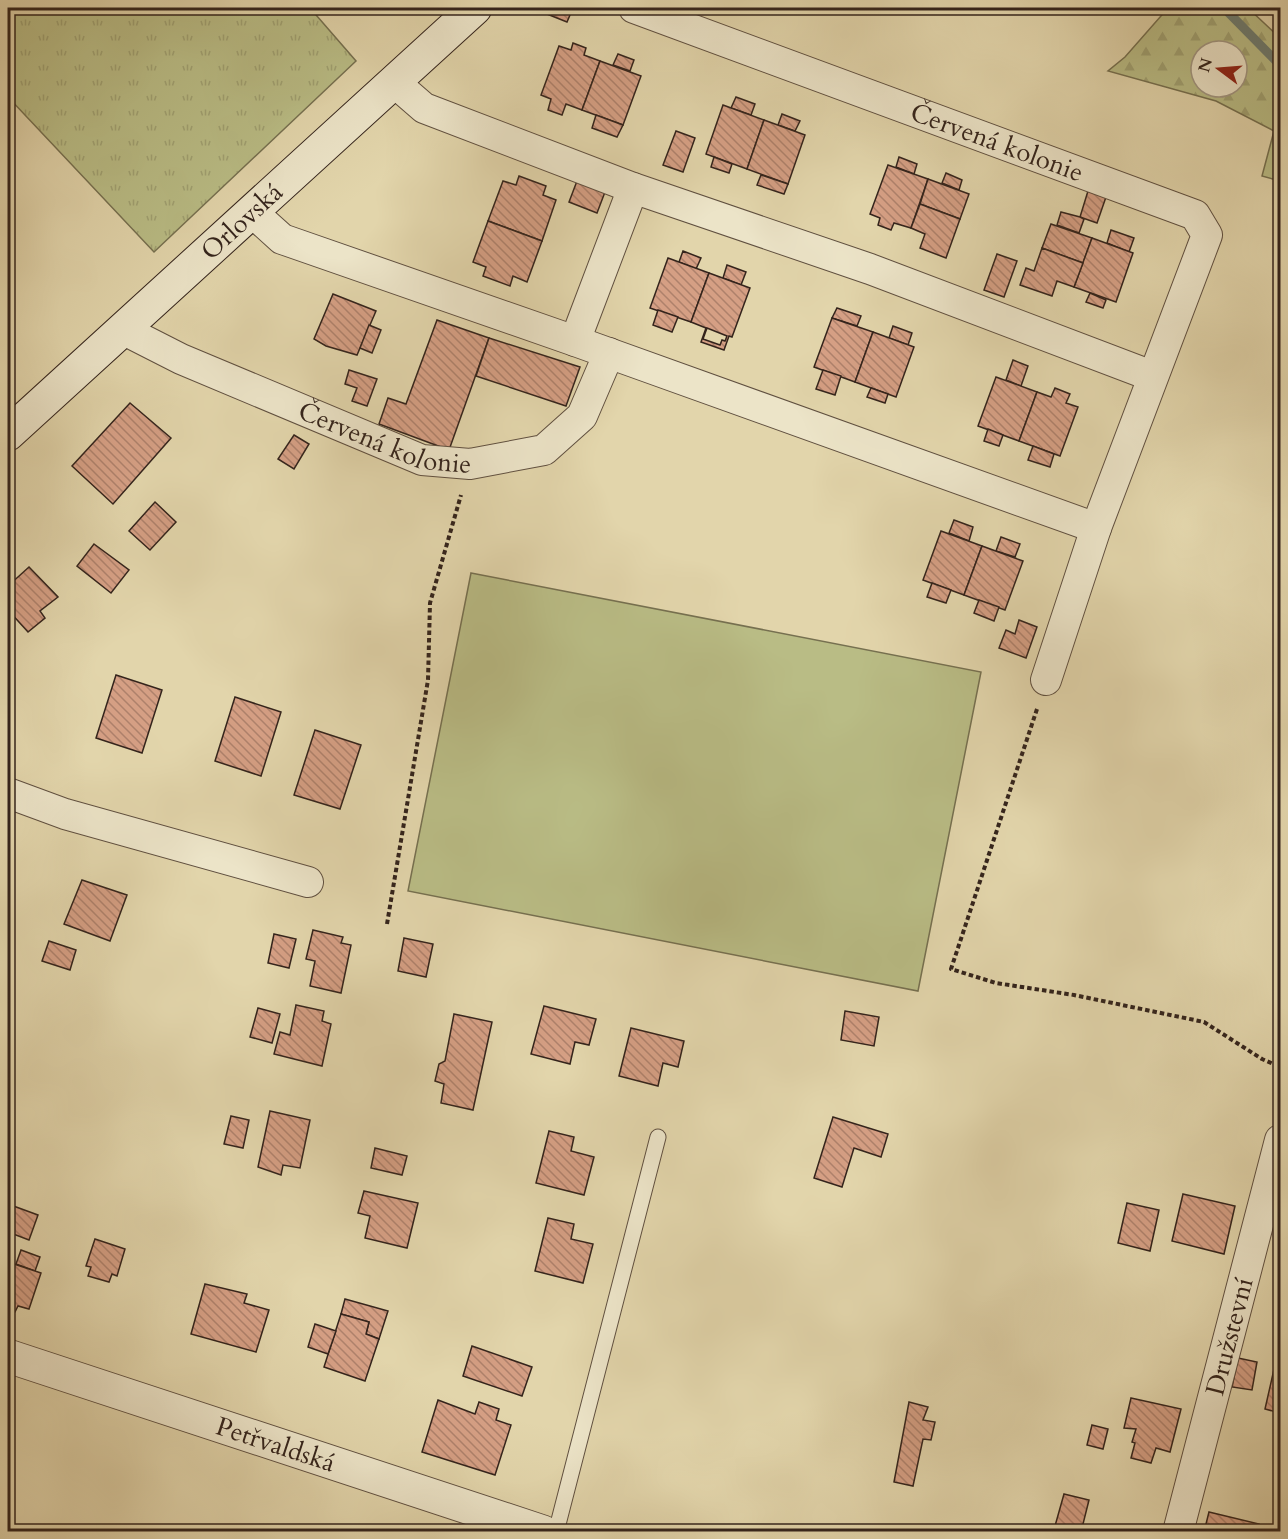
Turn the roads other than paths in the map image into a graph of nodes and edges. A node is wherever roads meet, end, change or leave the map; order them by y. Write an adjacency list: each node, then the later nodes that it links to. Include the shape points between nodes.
1 (474, 8): 3 (main road, Orlovská)
2 (634, 8): 9 (street, Červená kolonie, via 1195,215 1207,235)
3 (394, 82): 4 (street, via 424,108); 5 (main road, Orlovská)
4 (633, 188): 7 (street); 9 (street, via 870,269)
5 (252, 213): 6 (main road, Orlovská); 7 (street, via 282,239)
6 (122, 330): 8 (street, Červená kolonie, via 422,460 470,464 544,450 582,416); 10 (main road, Orlovská)
7 (575, 341): 8 (street)
8 (609, 353): 11 (street)
9 (1152, 376): 11 (street, Červená kolonie)
10 (8, 434)
11 (1096, 528): 12 (street, Červená kolonie)
12 (1046, 680)
13 (8, 794): 14 (street, via 65,814)
14 (309, 882)
15 (658, 1137): 20 (lane)
16 (1281, 1140): 21 (street, Družstevní)
17 (8, 1356): 18 (main road, Petřvaldská)
18 (494, 1524): 19 (main road, Petřvaldská)
19 (543, 1532)
20 (556, 1532)
21 (1178, 1532)

